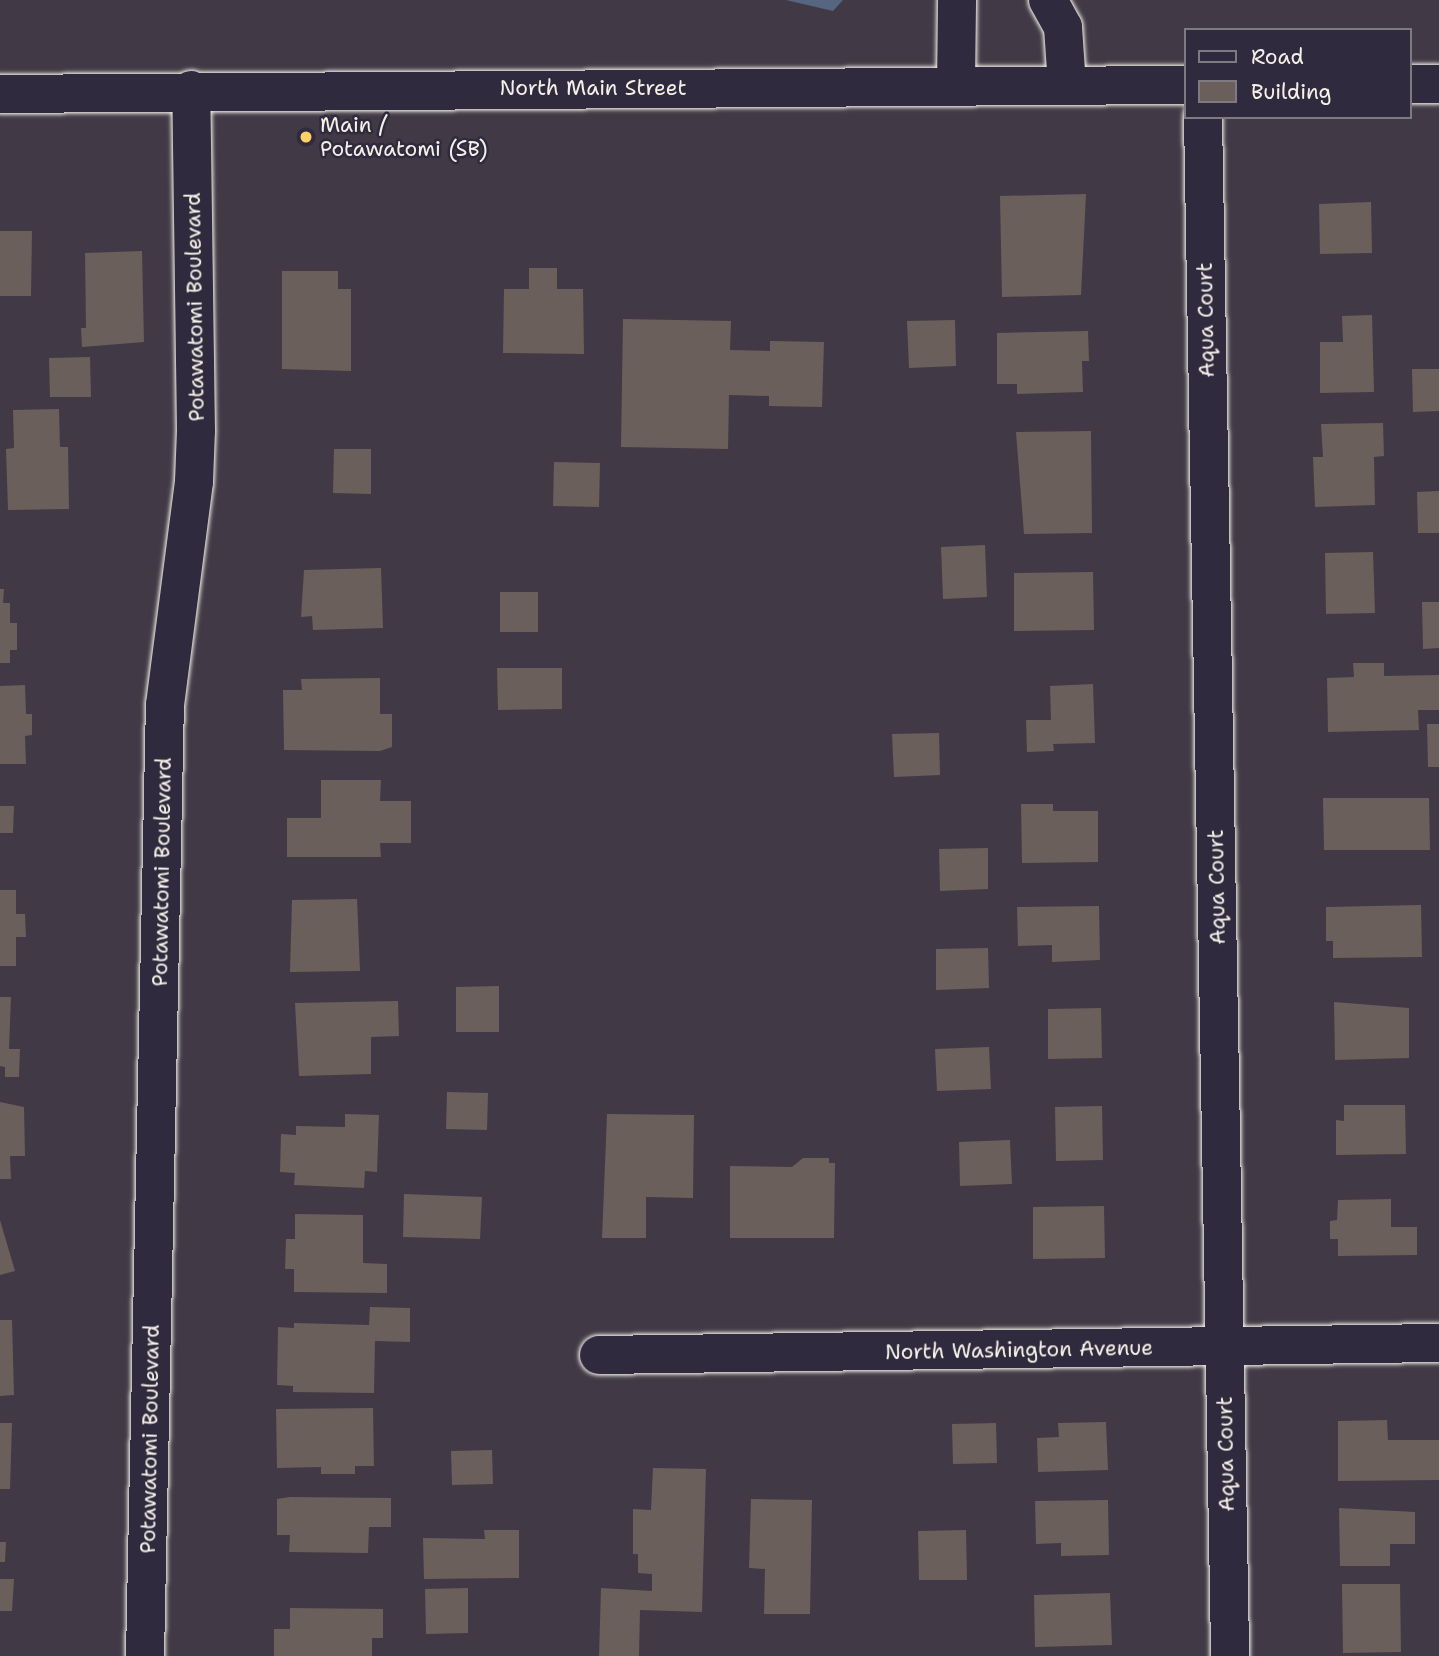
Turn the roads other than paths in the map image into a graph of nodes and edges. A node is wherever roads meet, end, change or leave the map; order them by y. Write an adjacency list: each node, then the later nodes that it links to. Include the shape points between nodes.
1 (957, 0): 5 (street)
2 (1048, 0): 6 (street, via 1063,27)
3 (1411, 84): 4 (street)
4 (1439, 84)
5 (956, 85): 6 (street, North Main Street); 8 (street, North Main Street)
6 (1067, 85): 7 (street, North Main Street)
7 (1184, 85)
8 (191, 90): 9 (street, North Main Street); 14 (street, Potawatomi Boulevard, via 196,444 165,705)
9 (0, 93)
10 (1203, 119): 12 (street, Aqua Court)
11 (1439, 1343): 12 (street, North Washington Avenue)
12 (1225, 1347): 13 (street, North Washington Avenue); 15 (street, Aqua Court)
13 (599, 1355)
14 (145, 1656)
15 (1230, 1656)

